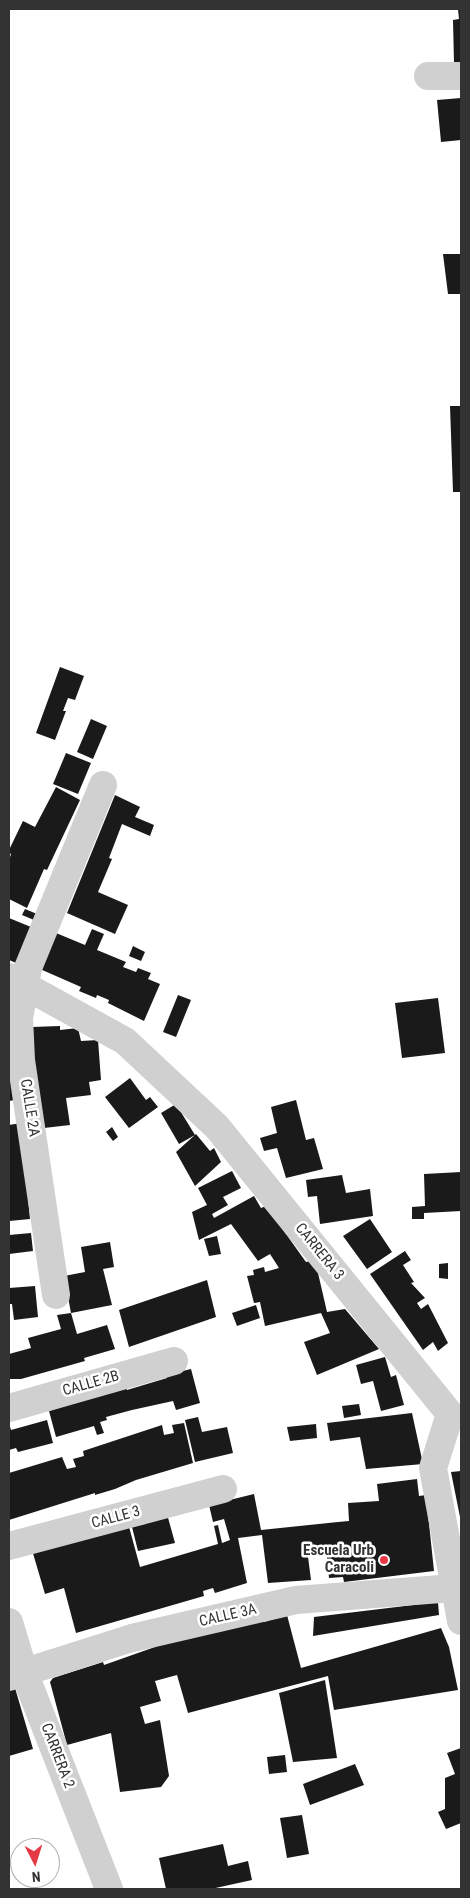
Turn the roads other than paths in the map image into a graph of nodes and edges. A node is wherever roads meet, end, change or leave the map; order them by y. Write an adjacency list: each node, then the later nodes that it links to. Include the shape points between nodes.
1 (428, 76): 2 (street)
2 (461, 76)
3 (103, 785): 4 (street, CALLE 2A, via 28,968)
4 (18, 981): 5 (street, CALLE 2A); 9 (street, CARRERA 3, via 125,1041 217,1127)
5 (19, 1115): 6 (street, CALLE 2A)
6 (56, 1295)
7 (174, 1361): 8 (street, CALLE 2B)
8 (9, 1408)
9 (456, 1413): 12 (street, CARRERA 3, via 433,1468)
10 (223, 1489): 11 (street, CALLE 3)
11 (9, 1546)
12 (454, 1588): 13 (street, CARRERA 3); 15 (street, CALLE 3A, via 296,1600 132,1638)
13 (461, 1621)
14 (9, 1622): 15 (street, CARRERA 2)
15 (16, 1675): 16 (street, CARRERA 2)
16 (109, 1889)

